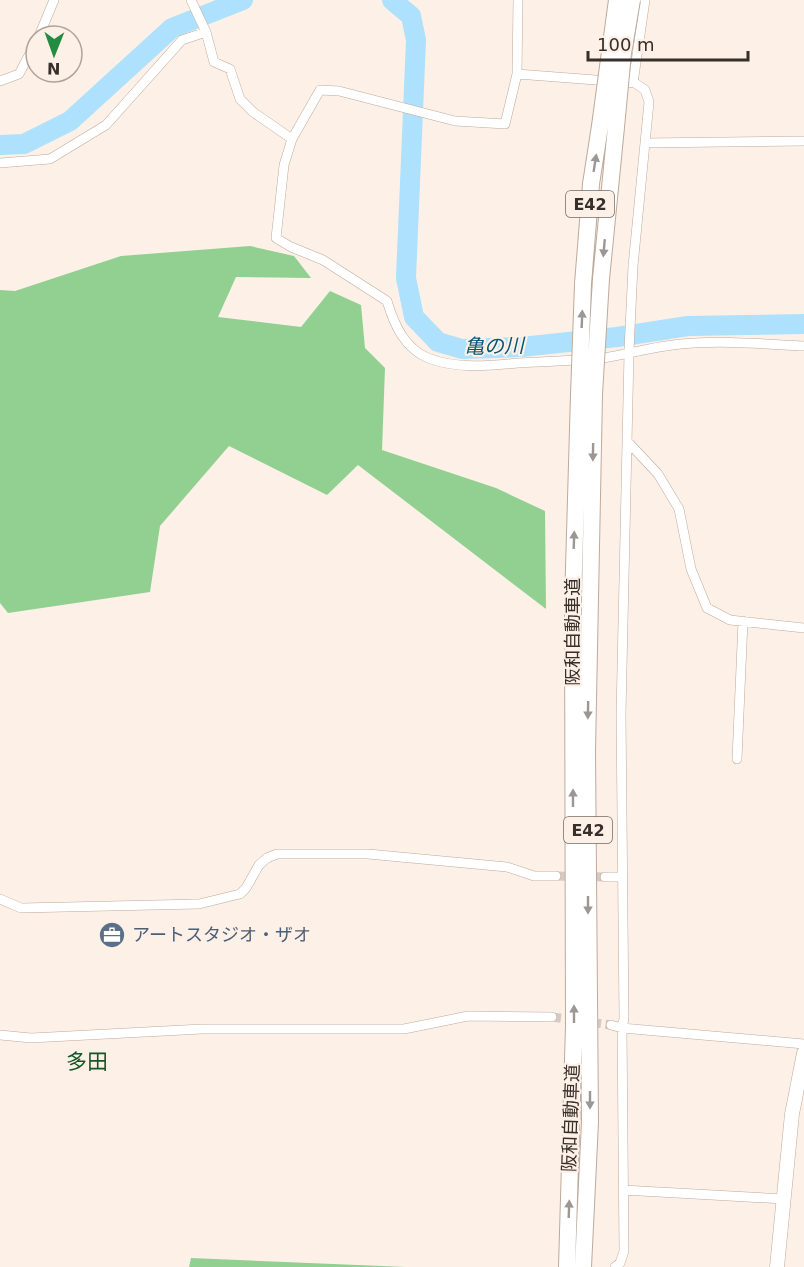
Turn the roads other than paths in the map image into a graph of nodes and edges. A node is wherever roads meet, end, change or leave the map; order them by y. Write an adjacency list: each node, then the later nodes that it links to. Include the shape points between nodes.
1 (54, 0): 7 (street)
2 (518, 0): 10 (street)
3 (617, 0): 13 (highway, 阪和自動車道 / E42, bridge)
4 (632, 0): 13 (highway, 阪和自動車道 / E42, bridge)
5 (645, 0): 12 (street)
6 (192, 2): 8 (street)
7 (44, 24)
8 (206, 32): 14 (street, via 214,62 230,69 240,99); 17 (street, via 182,40 106,125 50,159)
9 (24, 65): 11 (street, via 19,74)
10 (517, 74): 12 (street); 14 (street, via 505,124 455,121 339,91 320,90)
11 (0, 81)
12 (633, 83): 16 (street, via 645,90 649,102)
13 (608, 126): 20 (highway, 阪和自動車道 / E42, one-way to 20, bridge, via 601,279); 20 (highway, 阪和自動車道 / E42, one-way to 13, bridge, via 583,284 591,184)
14 (291, 139): 19 (street, via 284,165 276,238 323,260 387,301 407,345 427,358 455,365 484,366 608,357)
15 (804, 141): 16 (street)
16 (645, 143): 19 (street)
17 (0, 163)
18 (804, 346): 19 (street, via 708,342)
19 (629, 351): 21 (street)
20 (586, 394): 37 (highway, 阪和自動車道 / E42, one-way to 20, via 574,1026 573,603); 38 (highway, 阪和自動車道 / E42, one-way to 38, via 590,1122)
21 (627, 441): 22 (street, via 658,474 679,509 691,569 707,608 730,620); 26 (street)
22 (743, 621): 23 (street); 24 (street)
23 (804, 628)
24 (737, 759)
25 (556, 876): 28 (street, via 534,876 507,867 368,854 277,854 260,865 240,894 199,904 21,908)
26 (622, 876): 27 (street); 31 (street)
27 (605, 877)
28 (0, 899)
29 (552, 1017): 32 (street, via 468,1016 404,1029 202,1029 31,1038)
30 (611, 1025): 31 (street)
31 (622, 1028): 33 (street); 35 (street)
32 (0, 1035)
33 (804, 1044)
34 (804, 1053): 36 (main road, via 792,1114)
35 (623, 1190): 36 (street); 39 (street, via 624,1251)
36 (784, 1199): 40 (main road)
37 (567, 1267)
38 (583, 1267)
39 (615, 1267)
40 (777, 1267)

